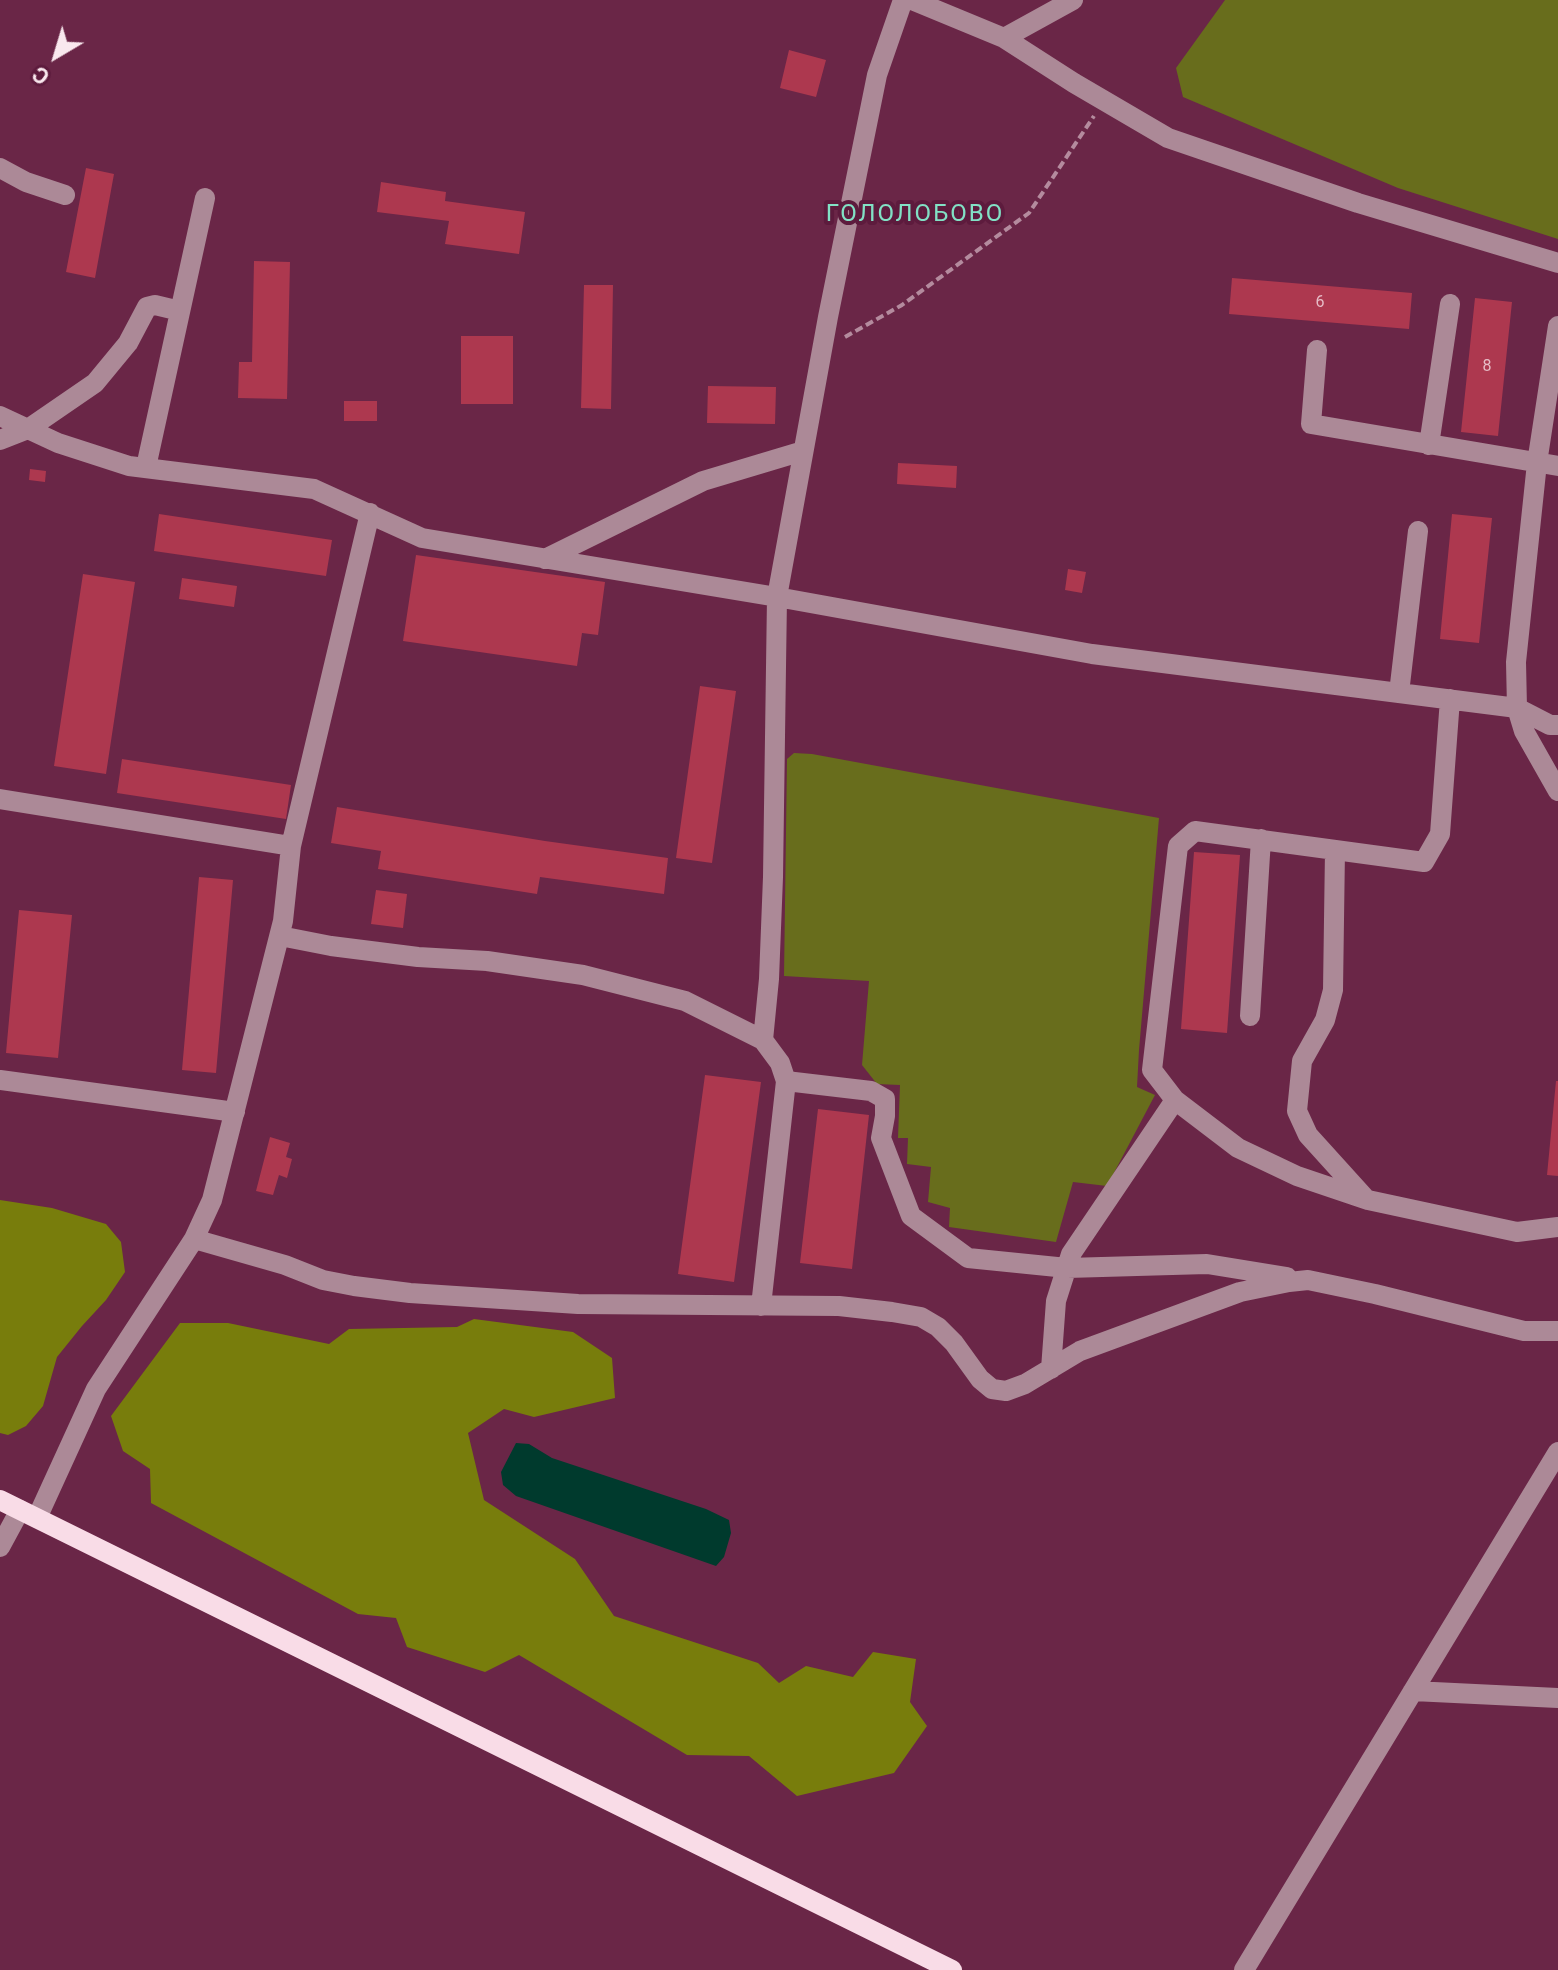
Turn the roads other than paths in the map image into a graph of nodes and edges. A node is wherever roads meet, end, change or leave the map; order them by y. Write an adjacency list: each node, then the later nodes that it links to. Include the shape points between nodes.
1 (903, 0): 17 (street, via 877,75)
2 (912, 0): 4 (street)
3 (1073, 0): 4 (street)
4 (1004, 38): 8 (street, via 1168,138)
5 (0, 168): 6 (street)
6 (65, 195)
7 (205, 198): 10 (street)
8 (1558, 263)
9 (1450, 304): 16 (street)
10 (180, 311): 14 (street, via 147,307 128,343 95,383); 20 (street)
11 (1558, 326): 18 (street)
12 (1317, 350): 16 (street, via 1311,424)
13 (0, 416): 14 (street)
14 (28, 429): 15 (street); 20 (street, via 129,466)
15 (0, 440)
16 (1429, 445): 18 (street)
17 (803, 451): 23 (street, via 703,481); 24 (street)
18 (1537, 463): 19 (street); 27 (street, via 1516,662)
19 (1558, 466)
20 (146, 467): 21 (street, via 314,489)
21 (370, 513): 23 (street, via 422,538); 32 (street)
22 (1418, 531): 25 (street)
23 (545, 559): 24 (street)
24 (777, 597): 25 (street, via 1092,654); 36 (street, via 773,877)
25 (1399, 693): 26 (street)
26 (1450, 699): 27 (street); 33 (street, via 1440,834 1424,862)
27 (1517, 708): 28 (street); 29 (street)
28 (1558, 725)
29 (1558, 791)
30 (0, 799): 32 (street)
31 (1261, 839): 33 (street); 35 (street); 39 (street, via 1195,831 1178,846 1152,1070)
32 (291, 846): 34 (street)
33 (1335, 850): 41 (street, via 1333,990 1325,1020 1302,1061 1297,1111 1308,1135)
34 (280, 936): 36 (street, via 583,975 685,1001); 40 (street)
35 (1250, 1016)
36 (763, 1040): 38 (street)
37 (0, 1080): 40 (street)
38 (786, 1081): 44 (street, via 871,1091 885,1099 881,1138 911,1216 968,1258); 46 (street)
39 (1175, 1100): 41 (street, via 1238,1148 1297,1176); 44 (street, via 1071,1254)
40 (235, 1112): 43 (street, via 212,1200)
41 (1368, 1200): 42 (street, via 1517,1232)
42 (1558, 1227)
43 (194, 1239): 46 (street, via 323,1280 396,1292 578,1304); 51 (street, via 96,1389)
44 (1067, 1268): 45 (street, via 1207,1264); 48 (street, via 1056,1301)
45 (1308, 1280): 47 (street, via 1524,1331); 48 (street, via 1240,1292 1080,1351)
46 (761, 1306): 48 (street, via 839,1306 921,1317 954,1343 992,1389 1006,1391)
47 (1558, 1331)
48 (1051, 1369)
49 (1558, 1452): 53 (street)
50 (0, 1500): 51 (main road)
51 (29, 1514): 52 (street); 55 (main road)
52 (0, 1547)
53 (1413, 1691): 54 (street); 56 (street)
54 (1558, 1698)
55 (952, 1970)
56 (1244, 1970)

